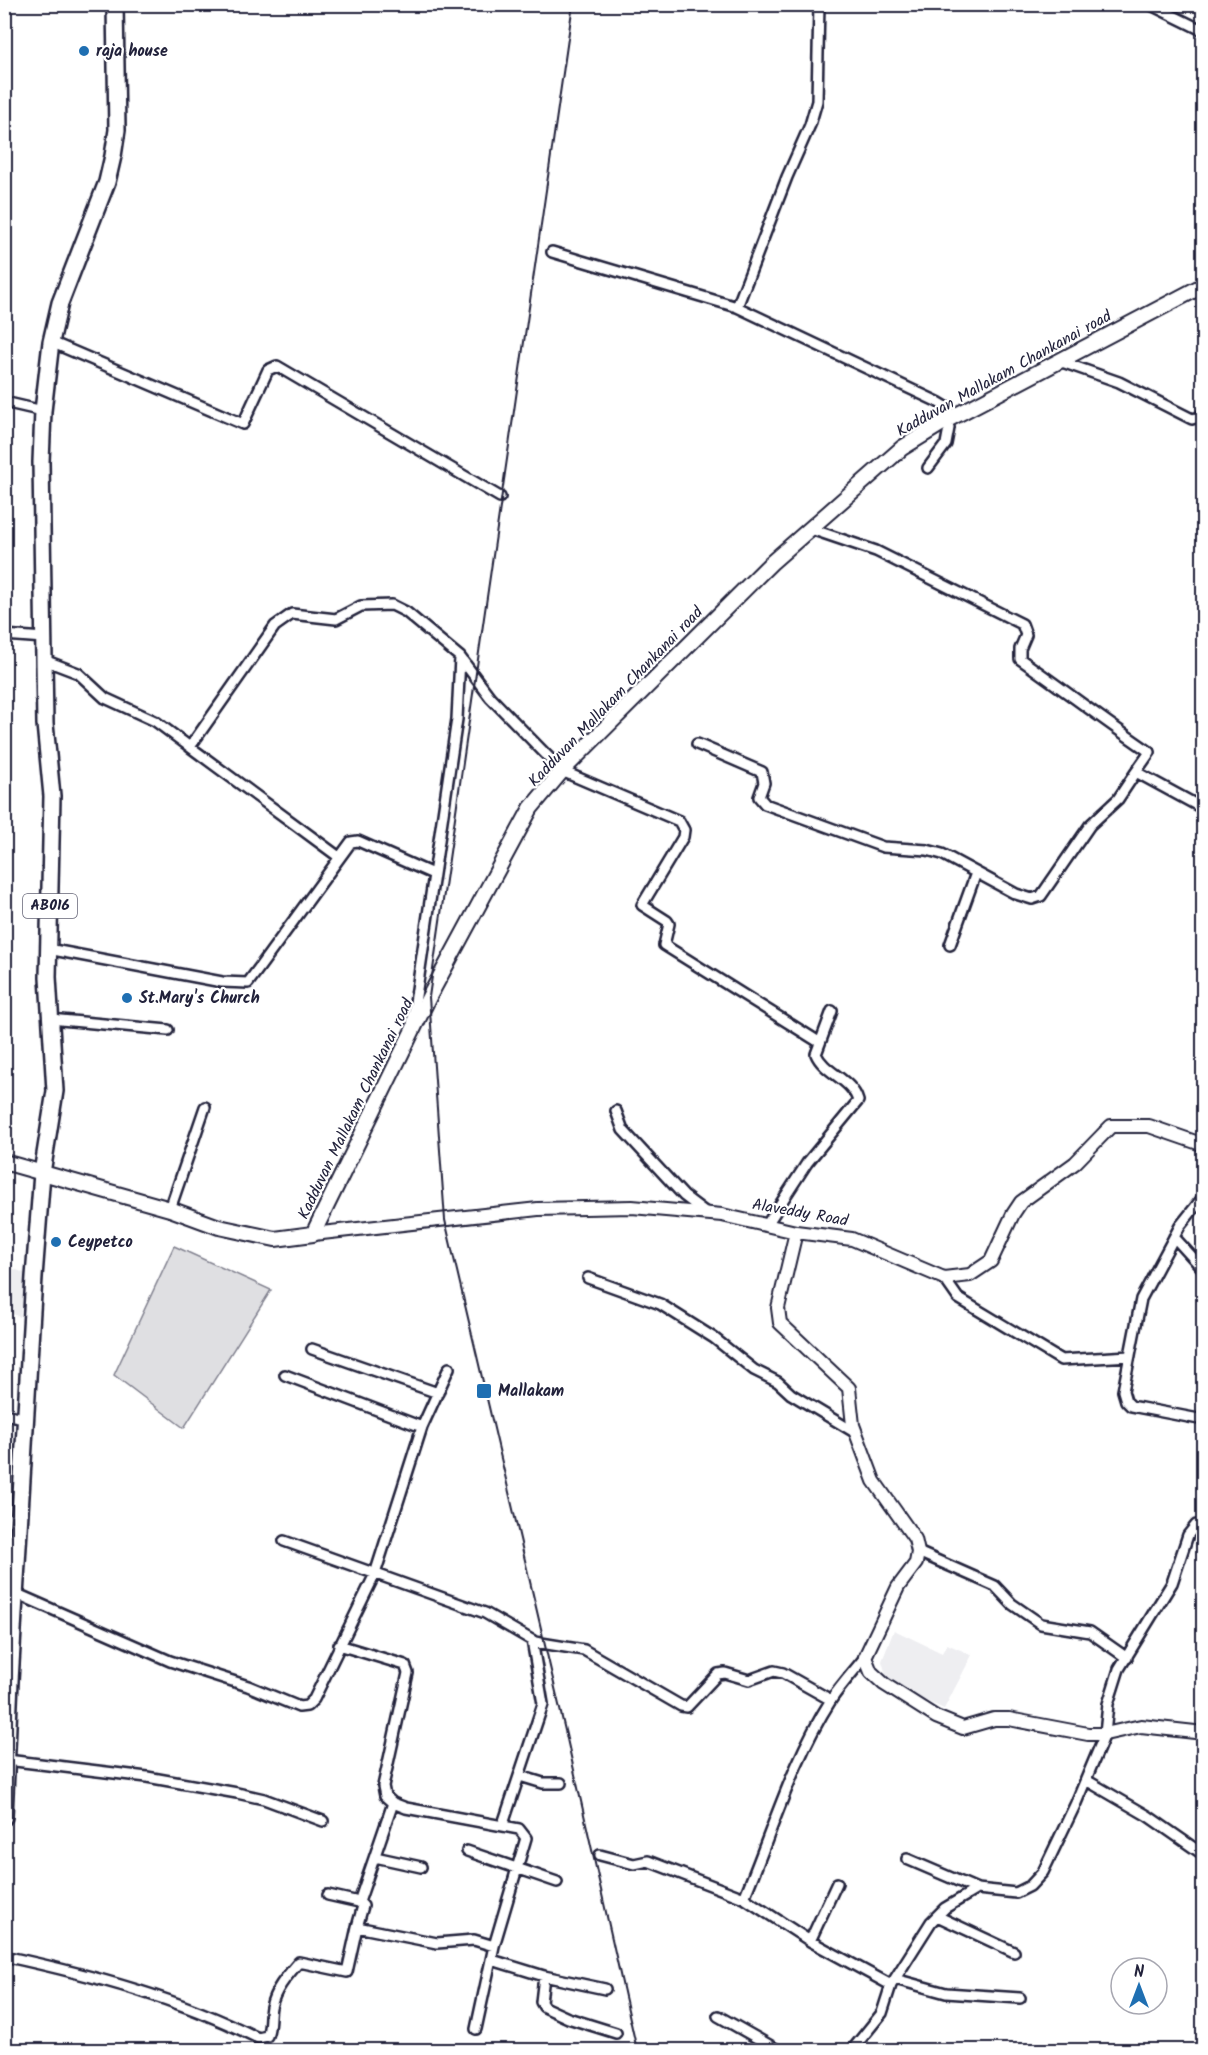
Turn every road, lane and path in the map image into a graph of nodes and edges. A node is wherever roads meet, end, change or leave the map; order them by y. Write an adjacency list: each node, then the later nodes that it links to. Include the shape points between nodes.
1 (115, 4): 8 (main road, AB016, via 117,130 113,156 60,303)
2 (819, 4): 7 (street, via 817,101)
3 (1149, 4): 4 (street)
4 (1203, 31)
5 (552, 252): 7 (street)
6 (1203, 285): 9 (main road, Kadduvan Mallakam Chankanai road)
7 (737, 307): 13 (street, via 938,402 948,408)
8 (51, 342): 11 (main road, AB016); 15 (street, via 243,424 268,370 277,366)
9 (1059, 361): 12 (street, via 1119,382 1192,419 1200,417); 13 (main road, Kadduvan Mallakam Chankanai road)
10 (4, 402): 11 (street)
11 (43, 411): 18 (main road, AB016)
12 (1203, 411)
13 (945, 422): 14 (street, via 949,436); 16 (main road, Kadduvan Mallakam Chankanai road, via 902,448)
14 (928, 468)
15 (501, 497)
16 (811, 529): 23 (main road, Kadduvan Mallakam Chankanai road, via 771,563); 24 (street, via 876,550 1022,624 1026,635 1020,659 1150,752)
17 (4, 635): 18 (street)
18 (44, 638): 20 (main road, AB016)
19 (460, 657): 22 (street, via 392,605 361,606 336,619 292,614 275,626); 23 (street, via 490,697); 28 (street, via 457,719)
20 (44, 660): 22 (street, via 78,673 105,698 155,721); 30 (main road, AB016, via 52,796)
21 (697, 744): 27 (street, via 762,772 764,783 759,796 765,804 883,847 942,854)
22 (190, 747): 26 (street)
23 (562, 771): 34 (main road, Kadduvan Mallakam Chankanai road, via 531,808); 35 (street, via 679,821 683,837 642,905 669,924 664,945)
24 (1136, 772): 25 (street); 27 (street, via 1118,799 1090,825 1041,896 1032,899 1016,894)
25 (1203, 809)
26 (339, 857): 28 (street, via 351,842 358,841); 30 (street, via 248,983 222,982)
27 (976, 873): 29 (street)
28 (434, 874): 34 (street)
29 (950, 945)
30 (48, 949): 32 (main road, AB016)
31 (832, 1011): 35 (street)
32 (50, 1019): 33 (street); 40 (main road, AB016, via 55,1091)
33 (168, 1030)
34 (409, 1037): 46 (main road, Kadduvan Mallakam Chankanai road)
35 (819, 1042): 44 (street, via 819,1060 851,1087 858,1101 807,1163)
36 (205, 1107): 42 (street)
37 (616, 1111): 43 (street, via 622,1130 684,1196)
38 (1203, 1145): 50 (street, via 1149,1126 1111,1126 1075,1163 1017,1207 991,1262 970,1275)
39 (4, 1162): 40 (main road, Kadduvan Mallakam Chankanai road)
40 (42, 1173): 42 (main road, Kadduvan Mallakam Chankanai road); 57 (main road, AB016)
41 (1203, 1196): 47 (street)
42 (170, 1209): 46 (main road, Kadduvan Mallakam Chankanai road, via 219,1227 275,1239)
43 (705, 1212): 44 (street, Alaveddy Road); 46 (street, Alaveddy Road, via 632,1207 538,1209)
44 (766, 1226): 45 (street, Alaveddy Road)
45 (796, 1232): 50 (street, Alaveddy Road, via 852,1239); 60 (street, via 778,1308 780,1323 849,1388)
46 (313, 1234)
47 (1174, 1237): 48 (street); 52 (street, via 1137,1309)
48 (1203, 1270)
49 (588, 1278): 60 (street, via 660,1304 714,1338 754,1370)
50 (944, 1278): 52 (street, via 958,1298 1061,1360)
51 (312, 1349): 55 (street)
52 (1130, 1356): 58 (street, via 1123,1391 1125,1401 1131,1406)
53 (449, 1368): 55 (street)
54 (285, 1375): 59 (street)
55 (438, 1393): 59 (street)
56 (4, 1414): 57 (street)
57 (24, 1418): 65 (main road, AB016)
58 (1203, 1420)
59 (422, 1427): 64 (street)
60 (856, 1433): 63 (street, via 874,1481 915,1539)
61 (1203, 1525): 69 (street, via 1196,1525 1188,1535 1172,1583)
62 (284, 1541): 64 (street)
63 (918, 1552): 68 (street, via 916,1563 898,1587); 69 (street, via 995,1586 1012,1604 1041,1624 1090,1632)
64 (375, 1574): 66 (street, via 485,1613); 67 (street)
65 (15, 1593): 67 (street, via 170,1661 299,1707 307,1706 314,1698); 73 (main road, AB016)
66 (532, 1640): 70 (street, via 584,1650 687,1707 718,1674 725,1673 749,1680 774,1671 783,1673); 74 (street, via 543,1704)
67 (339, 1645): 77 (street, via 405,1665 408,1673 383,1786 385,1796)
68 (865, 1657): 70 (street); 72 (street, via 871,1672 884,1684 936,1717 963,1728 1009,1719)
69 (1127, 1658): 72 (street, via 1113,1685)
70 (831, 1700): 92 (street, via 781,1799)
71 (1203, 1733): 72 (street, via 1141,1726)
72 (1105, 1734): 75 (street)
73 (7, 1760): 78 (main road, AB016); 79 (street, via 147,1777 237,1793)
74 (520, 1776): 76 (street, via 543,1783); 80 (street)
75 (1086, 1780): 82 (street); 90 (street, via 1043,1872 1030,1886 1016,1893)
76 (561, 1783)
77 (393, 1803): 80 (street); 84 (street)
78 (4, 1817)
79 (323, 1821)
80 (503, 1824): 87 (street, via 519,1829 526,1838)
81 (467, 1851): 87 (street)
82 (1203, 1854)
83 (600, 1855): 92 (street, via 634,1864 648,1861)
84 (375, 1857): 86 (street); 93 (street)
85 (907, 1859): 90 (street)
86 (421, 1867)
87 (517, 1869): 88 (street); 97 (street)
88 (557, 1882)
89 (837, 1883): 96 (street)
90 (977, 1889): 94 (street, via 964,1894)
91 (328, 1895): 93 (street)
92 (744, 1898): 96 (street)
93 (359, 1902): 95 (street, via 363,1906)
94 (937, 1916): 98 (street); 102 (street)
95 (357, 1927): 97 (street, via 437,1943 474,1940); 99 (street, via 347,1972 299,1962 280,1985 271,2008 267,2036 258,2038 157,1996 84,1973)
96 (810, 1941): 102 (street)
97 (494, 1946): 100 (street)
98 (1014, 1952)
99 (4, 1956)
100 (492, 1960): 101 (street); 106 (street)
101 (544, 1976): 103 (street); 107 (street, via 544,2007)
102 (893, 1982): 104 (street, via 946,1993); 109 (street, via 882,2013)
103 (605, 1989)
104 (1020, 1998)
105 (718, 2016): 108 (street)
106 (476, 2029)
107 (616, 2033)
108 (778, 2050)
109 (852, 2050)

